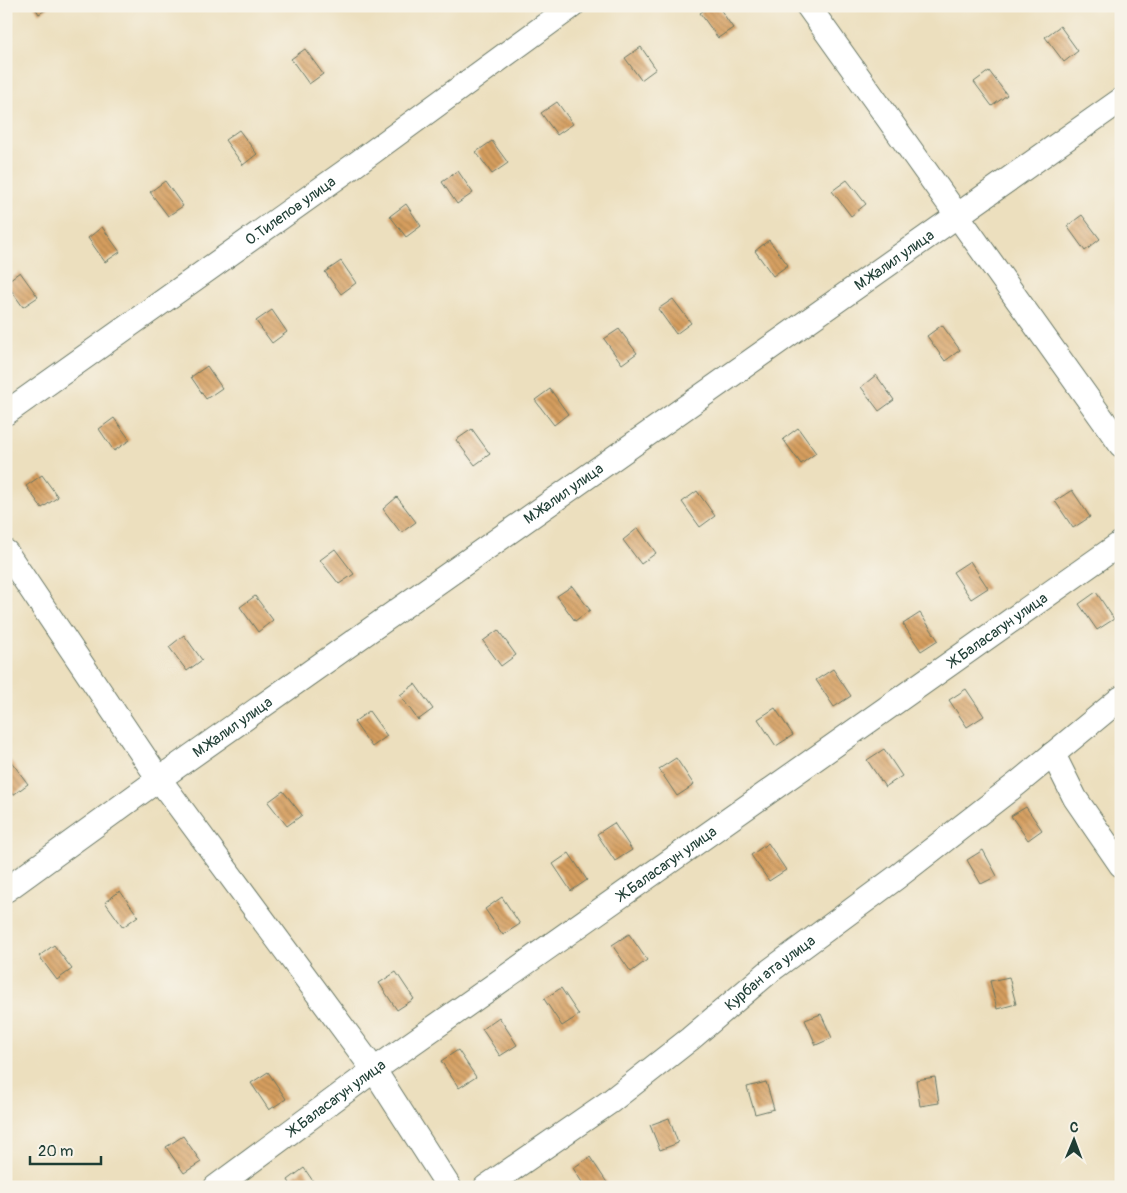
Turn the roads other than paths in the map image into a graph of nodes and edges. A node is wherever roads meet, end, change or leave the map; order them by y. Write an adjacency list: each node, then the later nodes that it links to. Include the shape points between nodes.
1 (572, 6): 5 (street, О.Тилепов улица)
2 (808, 6): 4 (street)
3 (1121, 100): 4 (street, М.Жалил улица)
4 (958, 216): 6 (street); 11 (street, М.Жалил улица)
5 (6, 413)
6 (1121, 445)
7 (1121, 543): 14 (street, Ж.Баласагун улица)
8 (6, 552): 11 (street)
9 (1121, 698): 10 (street, Курбан ата улица)
10 (1053, 754): 12 (street, via 1075,798); 17 (street, Курбан ата улица, via 897,877 771,970 611,1101)
11 (159, 779): 13 (street, М.Жалил улица); 14 (street)
12 (1121, 865)
13 (6, 890)
14 (374, 1070): 15 (street, Ж.Баласагун улица); 16 (street)
15 (216, 1187)
16 (449, 1187)
17 (486, 1187)

